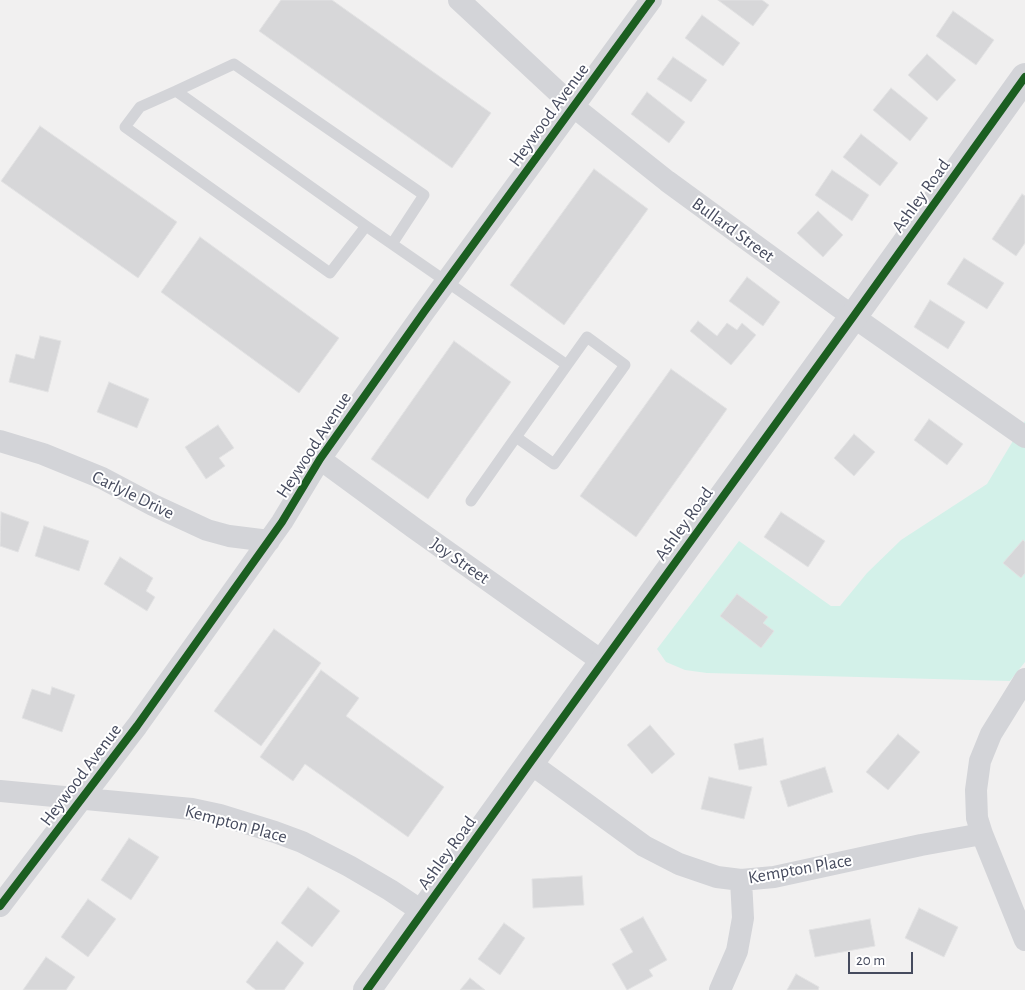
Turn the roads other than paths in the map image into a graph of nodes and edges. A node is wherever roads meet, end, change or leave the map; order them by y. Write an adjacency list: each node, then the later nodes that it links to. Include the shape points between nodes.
1 (459, 0): 5 (street, Bullard Street)
2 (651, 0): 5 (street, Heywood Avenue)
3 (1025, 76): 9 (street, Ashley Road)
4 (176, 91): 6 (lane); 6 (lane, via 140,107 125,127 330,273); 7 (lane, via 234,64 424,195)
5 (574, 107): 8 (street, Heywood Avenue); 9 (street, Bullard Street, via 666,181)
6 (366, 226): 7 (lane)
7 (392, 244): 8 (lane)
8 (446, 280): 10 (lane); 14 (street, Heywood Avenue)
9 (853, 317): 12 (street, Bullard Street); 17 (street, Ashley Road)
10 (567, 365): 11 (lane); 11 (lane, via 587,338 625,364 554,464)
11 (516, 437): 15 (lane)
12 (1025, 437)
13 (0, 441): 16 (street, Carlyle Drive, via 102,478 208,530)
14 (320, 458): 16 (street, Heywood Avenue); 17 (street, Joy Street)
15 (471, 501)
16 (269, 541): 21 (street, Heywood Avenue)
17 (602, 662): 19 (street, Ashley Road)
18 (1025, 679): 22 (street, via 990,734 980,761 976,790 977,818)
19 (530, 763): 23 (street, Kempton Place, via 644,846 717,877); 25 (street, Ashley Road)
20 (0, 791): 21 (street, Kempton Place)
21 (82, 798): 24 (street, Heywood Avenue); 25 (street, Kempton Place, via 192,809 275,832 349,866)
22 (982, 834): 23 (street, Kempton Place, via 774,877); 26 (street)
23 (741, 880): 28 (street, via 744,918 737,951)
24 (0, 906)
25 (423, 912): 27 (street, Ashley Road)
26 (1025, 940)
27 (367, 990)
28 (720, 990)

